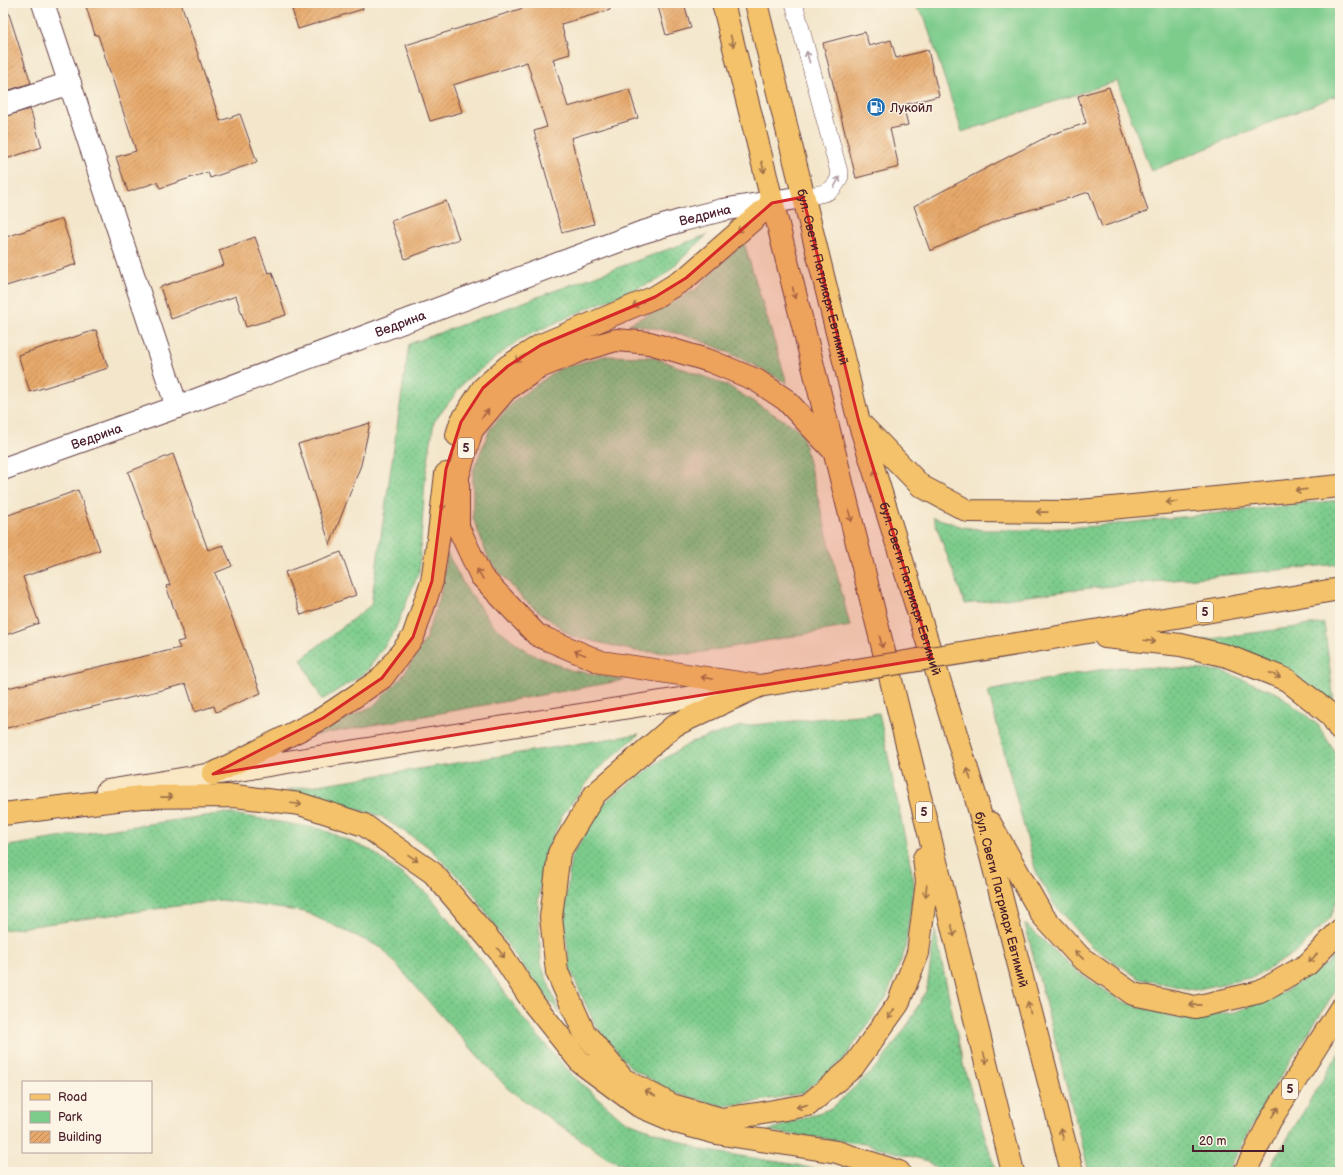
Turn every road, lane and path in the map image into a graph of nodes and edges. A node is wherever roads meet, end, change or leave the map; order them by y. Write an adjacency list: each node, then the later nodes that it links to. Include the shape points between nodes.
1 (43, 3): 5 (street)
2 (723, 3): 8 (main road, one-way to 8)
3 (756, 3): 7 (main road, бул. Свети Патриарх Евтимий)
4 (794, 3): 7 (lane, one-way to 4, via 836,187 840,176)
5 (70, 83): 6 (street); 9 (street)
6 (3, 105)
7 (803, 197): 8 (street, Ведрина); 10 (main road, бул. Свети Патриарх Евтимий)
8 (772, 203): 9 (street, Ведрина, via 722,210 640,234); 11 (main road, one-way to 11); 19 (main road, one-way to 19, via 686,278 655,296 541,345 508,366 483,388 461,422 446,469 432,581 413,637 382,678 343,705 323,718)
9 (178, 407): 12 (street, Ведрина)
10 (859, 422): 13 (main road, one-way to 10, via 1070,512 968,511 921,486); 20 (main road, бул. Свети Патриарх Евтимий, one-way to 10)
11 (833, 451): 16 (main road, 5, one-way to 11, via 601,662 537,635 481,576 458,527 458,476 472,430 506,390 540,367 616,340 650,343 710,361 756,380 786,400); 18 (main road, 5, one-way to 18)
12 (3, 469)
13 (1340, 486)
14 (1340, 589): 15 (main road, 5)
15 (1069, 635): 16 (main road, 5, bridge); 17 (main road, one-way to 17, via 1181,645 1227,656 1288,680 1330,714)
16 (759, 686): 18 (main road, one-way to 16, via 927,882 918,953 898,1004 853,1067 808,1105 722,1119 672,1105 623,1079 584,1032 563,986 557,972 551,917 559,853 595,794 675,726); 19 (main road)
17 (1340, 730)
18 (906, 742): 26 (main road, 5, one-way to 26)
19 (213, 774): 21 (main road)
20 (976, 798): 23 (main road, one-way to 20, via 1308,964 1260,992 1195,1007 1133,994 1080,957 1042,915); 27 (main road, бул. Свети Патриарх Евтимий, one-way to 20)
21 (3, 809)
22 (3, 814): 25 (main road, one-way to 25, via 141,797 235,796 300,804 364,825 433,873 500,952 534,1004 581,1063 639,1106 679,1123 716,1133 837,1152)
23 (1340, 930)
24 (1340, 1009): 28 (main road, 5, one-way to 24, via 1270,1121)
25 (899, 1172)
26 (1013, 1172)
27 (1072, 1172)
28 (1245, 1172)

